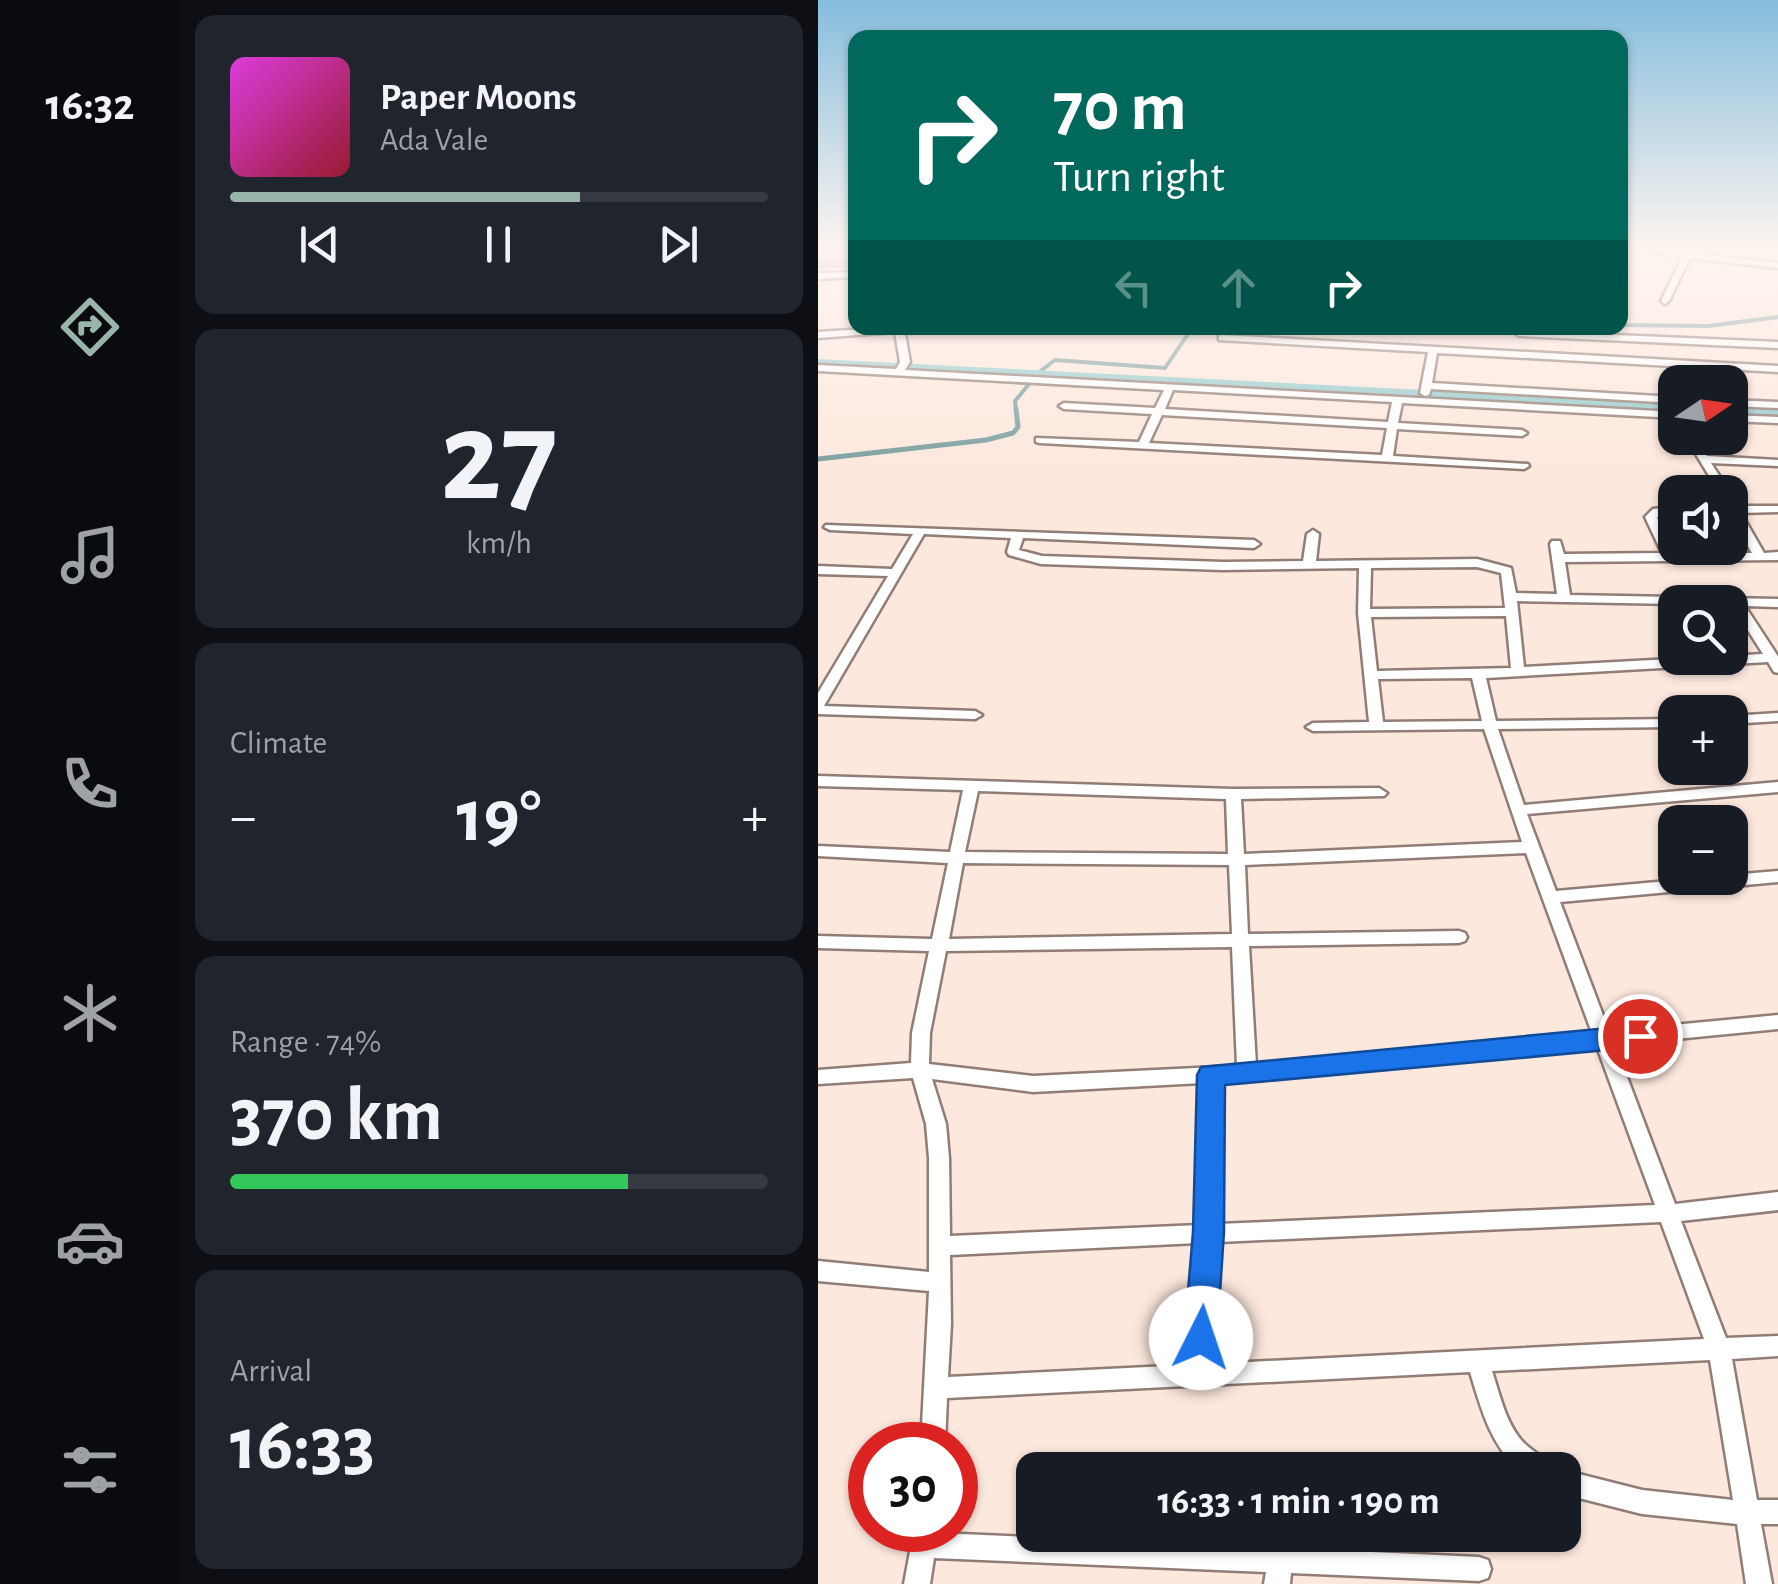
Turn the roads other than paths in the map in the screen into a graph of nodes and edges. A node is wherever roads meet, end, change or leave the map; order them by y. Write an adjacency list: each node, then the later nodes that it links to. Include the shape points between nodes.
1 (848, 334): 2 (street)
2 (818, 335)
3 (901, 335): 11 (street)
4 (1543, 335): 6 (street)
5 (1222, 338): 8 (street)
6 (1648, 340): 7 (street); 9 (street)
7 (1778, 345)
8 (1433, 350): 9 (street); 16 (street)
9 (1654, 364): 12 (street); 13 (street)
10 (818, 368): 11 (street)
11 (901, 369): 15 (street)
12 (1778, 370)
13 (1658, 384)
14 (1544, 388): 17 (street)
15 (1168, 389): 19 (street); 23 (street)
16 (1425, 393): 18 (street); 19 (street); 24 (street)
17 (1658, 394)
18 (1658, 397)
19 (1397, 401): 27 (street)
20 (1748, 401): 21 (street)
21 (1778, 402)
22 (1064, 406): 23 (street)
23 (1158, 412): 27 (street); 30 (street)
24 (1658, 413)
25 (1748, 419): 26 (street)
26 (1778, 420)
27 (1392, 425): 28 (street); 32 (street)
28 (1522, 433)
29 (1040, 440): 30 (street)
30 (1143, 446): 32 (street)
31 (1702, 455): 33 (street)
32 (1387, 458): 35 (street)
33 (1704, 458): 34 (street); 36 (street)
34 (1778, 463)
35 (1524, 466)
36 (1714, 475)
37 (1748, 508): 38 (street)
38 (1778, 509)
39 (1658, 511): 42 (street, via 1651,516)
40 (830, 527): 41 (street)
41 (922, 530): 43 (street); 54 (street)
42 (1658, 531)
43 (1018, 534): 46 (street); 52 (street, via 1013,552 1028,558)
44 (1313, 534): 52 (street)
45 (1748, 535): 49 (street)
46 (1254, 544)
47 (1658, 556): 55 (street, via 1557,551)
48 (1748, 556): 49 (street)
49 (1760, 556): 50 (street)
50 (1778, 556)
51 (1364, 564): 52 (street); 59 (street, via 1496,566 1507,571); 60 (street)
52 (1309, 565)
53 (818, 570): 54 (street)
54 (896, 573): 66 (street)
55 (1564, 598): 56 (street); 59 (street)
56 (1658, 600)
57 (1748, 602): 58 (street)
58 (1778, 603)
59 (1512, 604): 60 (street); 63 (street)
60 (1364, 613): 65 (street)
61 (1748, 620): 62 (street)
62 (1776, 663): 63 (street)
63 (1518, 672): 64 (street)
64 (1478, 674): 65 (street); 71 (street)
65 (1372, 675): 73 (street)
66 (818, 708): 67 (street)
67 (976, 715)
68 (1778, 717): 69 (street)
69 (1748, 719)
70 (1658, 723): 71 (street)
71 (1490, 727): 73 (street); 79 (street)
72 (1313, 728): 73 (street)
73 (1377, 728)
74 (818, 782): 75 (street)
75 (970, 786): 78 (street); 82 (street)
76 (1778, 788): 79 (street)
77 (1379, 793): 78 (street)
78 (1233, 794): 83 (street)
79 (1518, 810): 80 (street)
80 (1533, 847): 83 (street); 85 (street)
81 (818, 851): 82 (street)
82 (956, 860): 83 (street); 89 (street)
83 (1236, 862): 87 (street)
84 (1778, 876): 85 (street)
85 (1552, 896): 91 (street)
86 (1459, 937): 87 (street)
87 (1241, 941): 89 (street); 93 (street)
88 (818, 942): 89 (street)
89 (940, 944): 92 (street, via 920,1033)
90 (1778, 1022): 91 (street)
91 (1606, 1040): 93 (street); 97 (street)
92 (920, 1070): 94 (street, via 1033,1084); 95 (street); 99 (street, via 936,1124)
93 (1248, 1073): 94 (street)
94 (1211, 1075): 98 (street)
95 (818, 1077)
96 (1778, 1202): 97 (street)
97 (1669, 1212): 98 (street); 103 (street)
98 (1209, 1232): 99 (street); 105 (street)
99 (940, 1246): 101 (street)
100 (818, 1271): 101 (street)
101 (938, 1282): 106 (street)
102 (1778, 1346): 103 (street)
103 (1719, 1350): 104 (street); 111 (street)
104 (1478, 1361): 105 (street); 108 (street, via 1502,1438)
105 (1198, 1373): 106 (street)
106 (937, 1388): 107 (street)
107 (935, 1422)
108 (1515, 1452)
109 (1581, 1488): 111 (street, via 1610,1498)
110 (1778, 1512): 111 (street)
111 (1747, 1513): 117 (street)
112 (978, 1543): 115 (street)
113 (924, 1552): 116 (street)
114 (1479, 1569): 115 (street)
115 (1278, 1571)
116 (918, 1584)
117 (1759, 1584)

